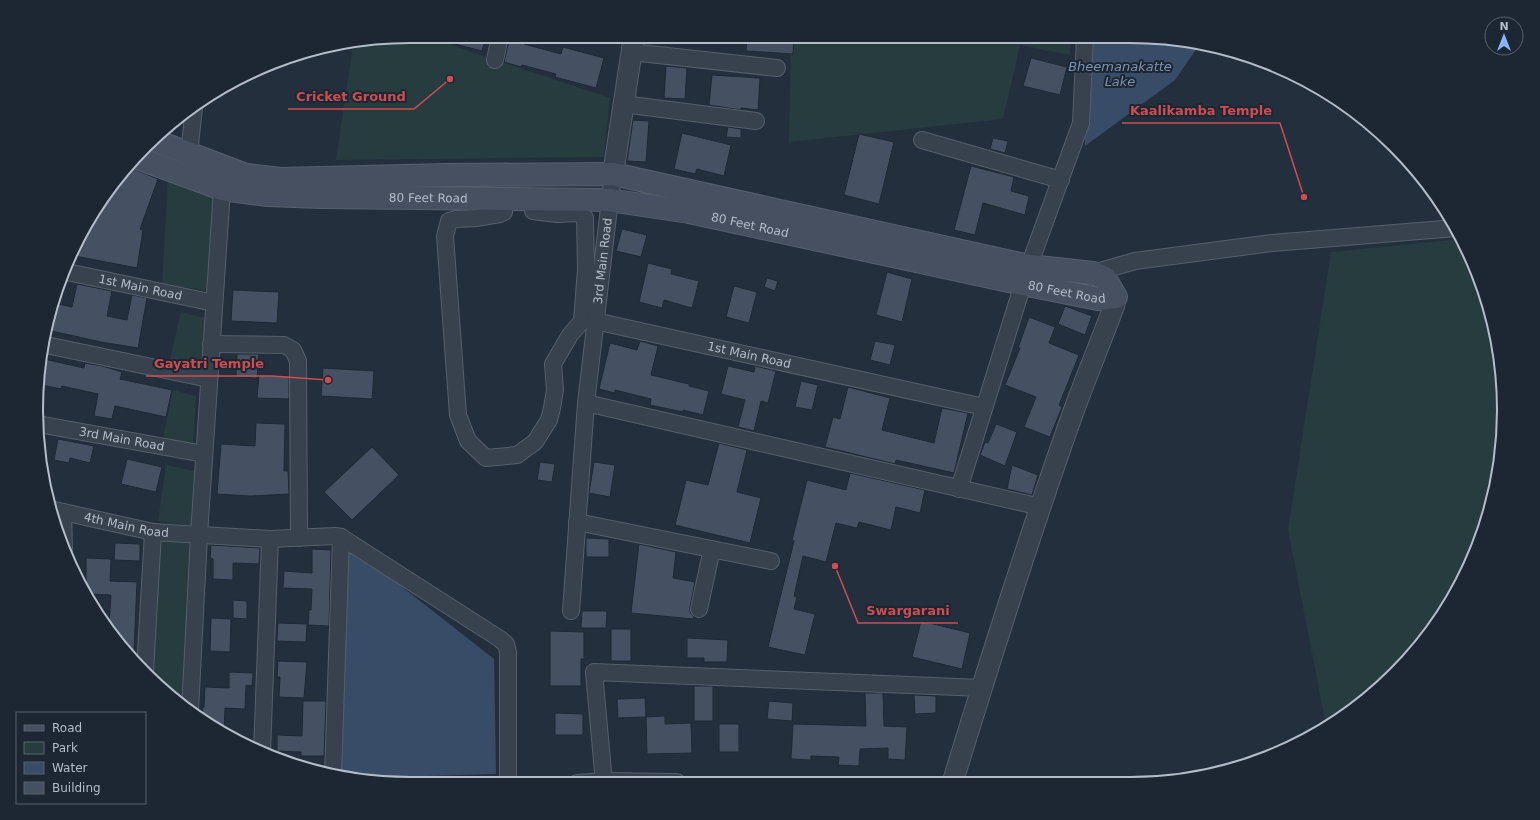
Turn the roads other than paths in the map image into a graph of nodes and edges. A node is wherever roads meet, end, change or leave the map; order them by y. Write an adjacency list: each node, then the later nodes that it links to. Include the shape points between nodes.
1 (499, 43): 4 (street)
2 (1085, 43): 15 (street, via 1081,123)
3 (632, 44): 5 (street); 6 (street)
4 (495, 60)
5 (777, 68)
6 (623, 104): 8 (street); 14 (street)
7 (193, 114): 11 (street)
8 (756, 121)
9 (922, 140): 15 (street)
10 (159, 142): 11 (main road, 80 Feet Road)
11 (189, 154): 13 (main road, 80 Feet Road)
12 (142, 160): 16 (main road, 80 Feet Road)
13 (226, 168): 14 (main road, 80 Feet Road, via 246,175 280,179); 16 (street)
14 (613, 174): 19 (street, 3rd Main Road); 23 (main road, 80 Feet Road)
15 (1061, 180): 23 (street)
16 (222, 189): 17 (main road, 80 Feet Road, via 267,195 321,197); 25 (street)
17 (505, 199): 18 (main road, 80 Feet Road); 18 (street, via 504,212 500,214 456,218 449,221 445,236 458,415 468,441 486,458 518,455 535,442 549,420 552,408 555,390 553,364 570,335 582,321 586,269 585,218 578,213 533,211)
18 (532, 200): 19 (main road, 80 Feet Road)
19 (609, 200): 23 (main road, 80 Feet Road, via 689,212); 26 (street, 3rd Main Road)
20 (1449, 229): 22 (street, via 1272,243 1135,261)
21 (70, 273): 25 (street, 1st Main Road)
22 (1093, 273): 23 (main road, 80 Feet Road); 24 (main road, 80 Feet Road, via 1105,278)
23 (1026, 275): 24 (main road, 80 Feet Road, via 1098,299); 31 (street)
24 (1116, 297): 35 (street)
25 (214, 303): 27 (street)
26 (595, 321): 30 (street); 31 (street, 1st Main Road)
27 (211, 344): 29 (street); 41 (street, via 284,345 293,350 298,361)
28 (49, 346): 29 (street)
29 (209, 379): 33 (street)
30 (586, 403): 34 (street); 37 (street)
31 (984, 407): 34 (street)
32 (44, 425): 33 (street, 3rd Main Road)
33 (204, 454): 39 (street)
34 (959, 489): 35 (street)
35 (1041, 507): 48 (street)
36 (58, 511): 38 (street, 4th Main Road)
37 (577, 522): 43 (street); 46 (street)
38 (152, 532): 39 (street, 4th Main Road); 47 (street)
39 (199, 535): 42 (street, 4th Main Road); 49 (street)
40 (341, 537): 41 (street, 4th Main Road); 51 (street); 52 (street, via 506,644)
41 (299, 538): 42 (street, 4th Main Road)
42 (270, 539): 50 (street)
43 (712, 549): 44 (street); 45 (street)
44 (771, 561)
45 (699, 609)
46 (571, 611)
47 (145, 665)
48 (982, 688): 53 (street, via 594,672); 54 (street)
49 (190, 704)
50 (262, 745)
51 (333, 769)
52 (508, 777)
53 (604, 777)
54 (955, 777)

